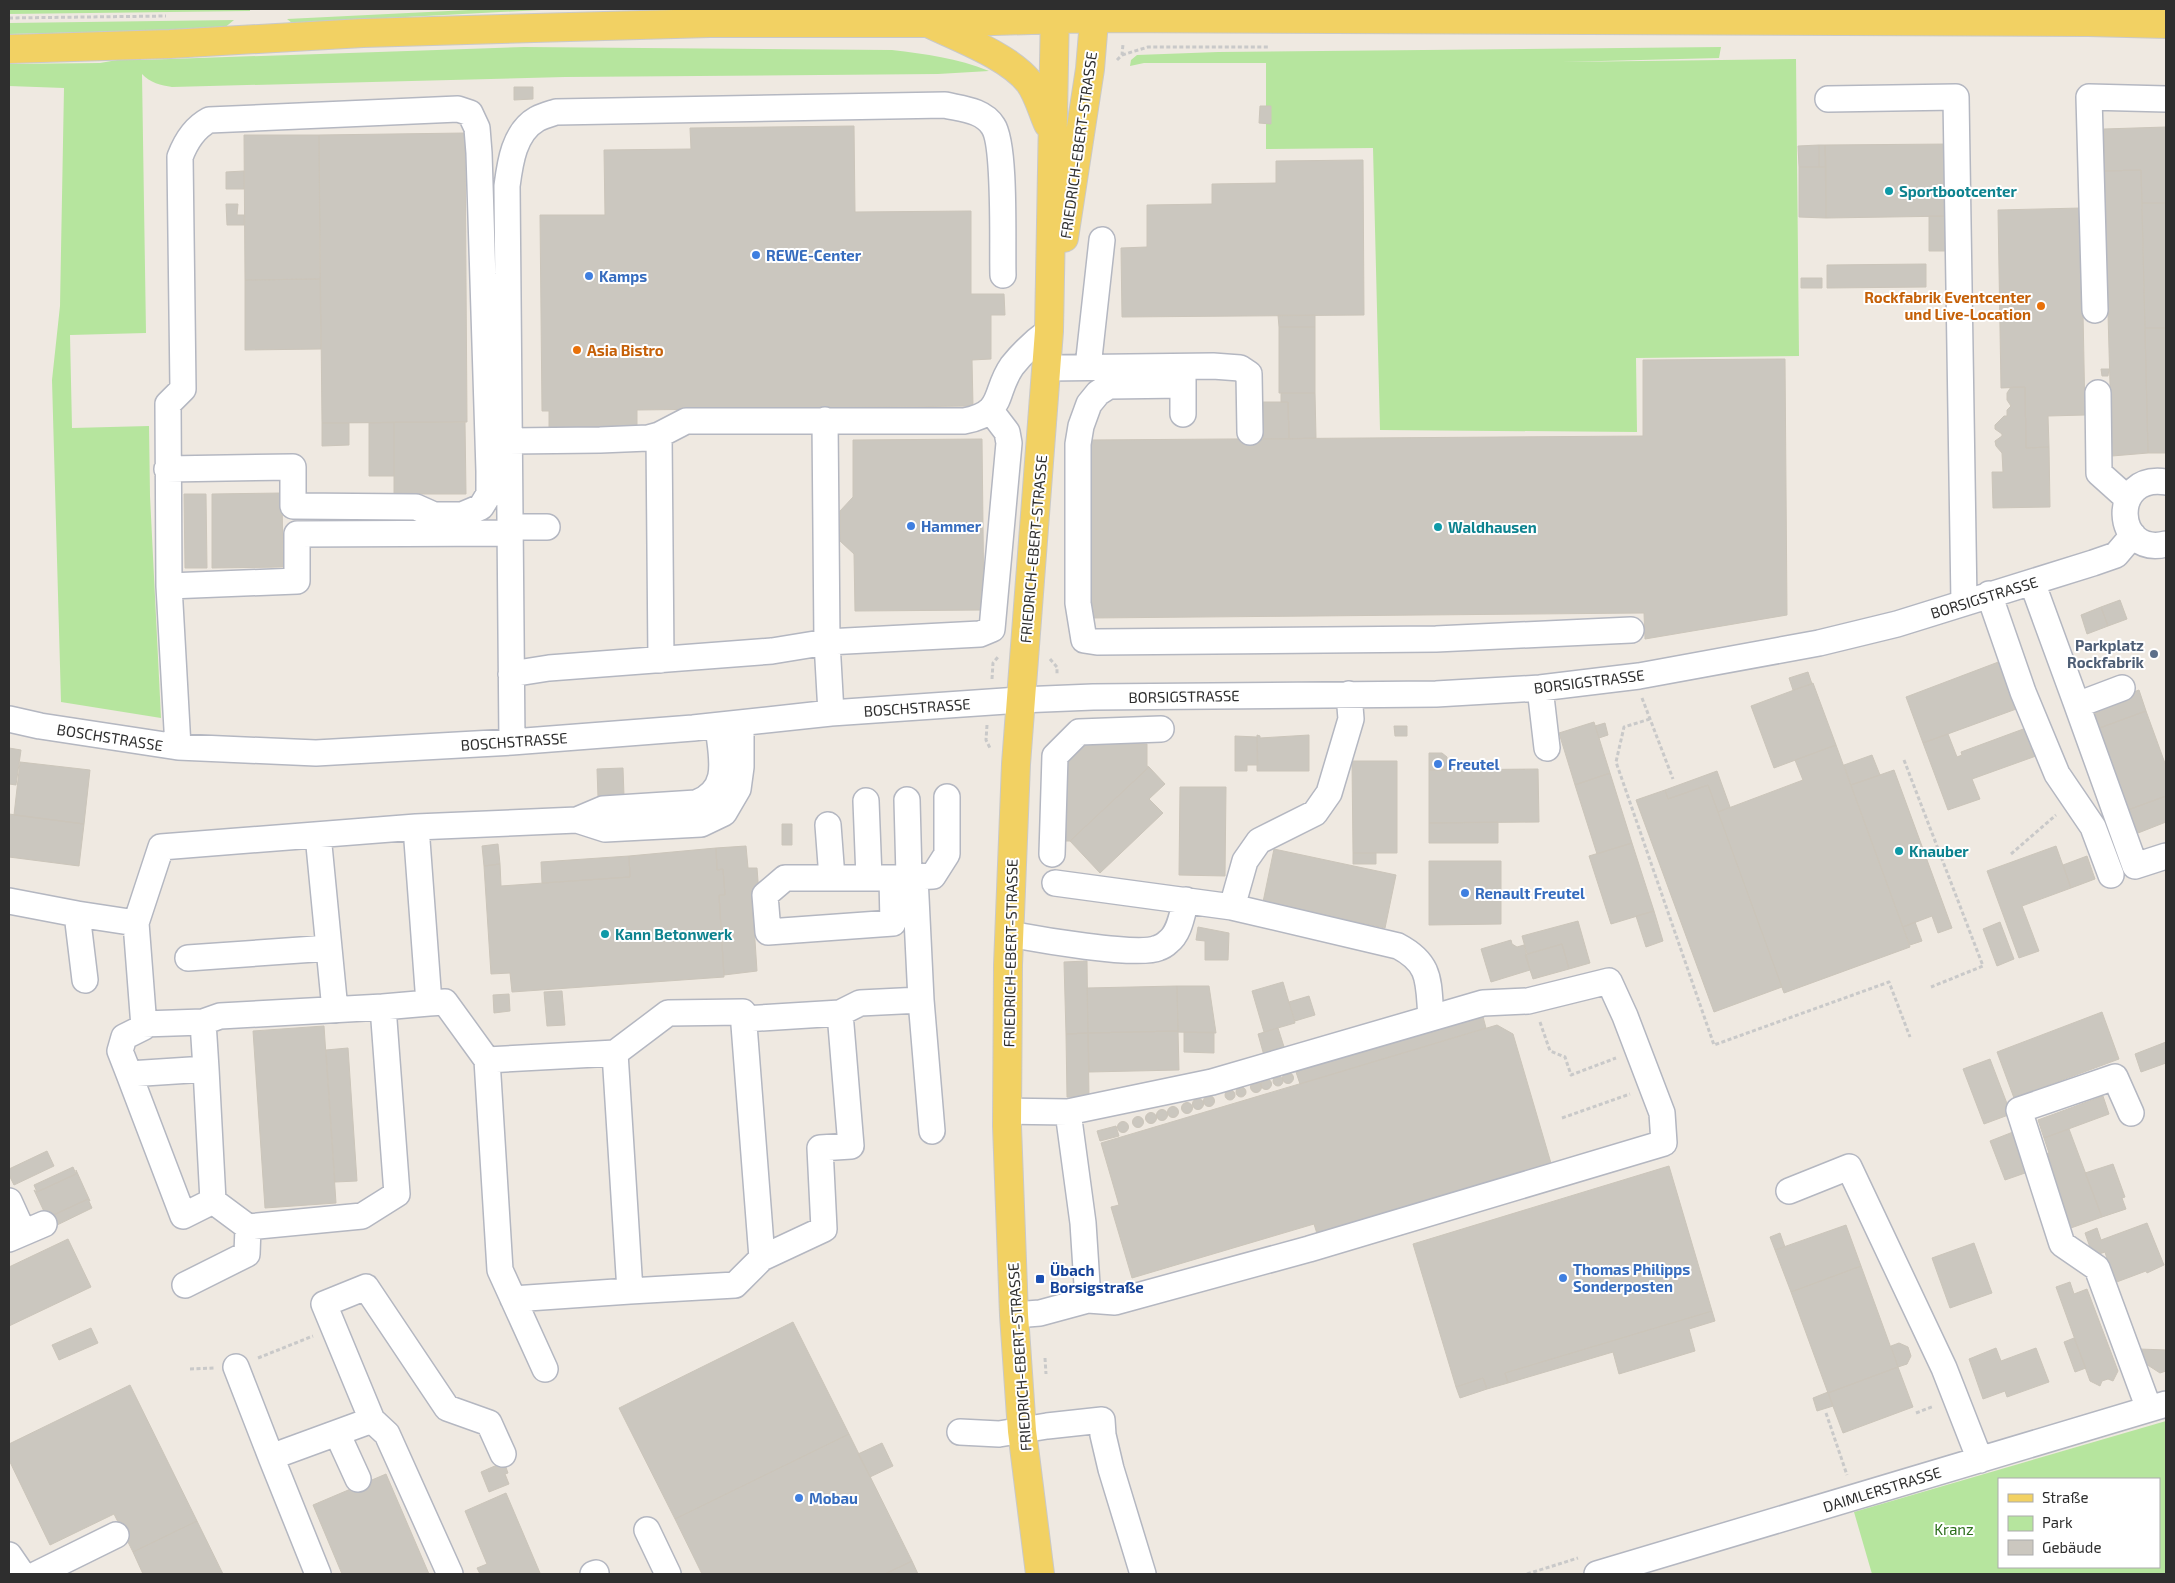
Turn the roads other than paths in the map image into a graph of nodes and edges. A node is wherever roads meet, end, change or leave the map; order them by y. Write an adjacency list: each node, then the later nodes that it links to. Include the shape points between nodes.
1 (1095, 13): 2 (main road); 3 (main road); 14 (main road, FRIEDRICH-EBERT-STRASSE, via 1090,70)
2 (1210, 13): 4 (main road)
3 (1055, 14): 5 (main road); 10 (main road, FRIEDRICH-EBERT-STRASSE)
4 (2095, 15): 6 (main road)
5 (929, 23): 7 (main road, via 710,23 363,33); 10 (main road, via 1018,70 1030,84)
6 (2166, 24)
7 (9, 49)
8 (1828, 99): 35 (street, via 1956,97)
9 (2166, 99): 13 (street, via 2089,97)
10 (1052, 136): 14 (main road, FRIEDRICH-EBERT-STRASSE)
11 (1102, 240): 15 (street)
12 (1002, 275): 24 (street, via 1001,151 994,126 979,113 945,106 556,112 536,119 521,135 511,156 507,186)
13 (2095, 310)
14 (1049, 331): 16 (main road, FRIEDRICH-EBERT-STRASSE); 19 (street, via 1029,345 1011,368)
15 (1088, 367): 16 (street); 17 (street)
16 (1047, 368): 43 (main road, FRIEDRICH-EBERT-STRASSE)
17 (1183, 376): 20 (street); 22 (street, via 1213,366 1240,368 1249,374); 36 (street, via 1109,386 1088,404 1078,444 1078,603 1084,640 1436,639)
18 (2098, 393): 27 (street, via 2099,472)
19 (991, 411): 21 (street, via 964,421); 37 (street, via 1007,432 1009,443 992,629 980,634)
20 (1182, 414)
21 (825, 420): 23 (street, via 686,421); 37 (street)
22 (1250, 432)
23 (659, 435): 24 (street, via 600,440); 38 (street)
24 (509, 440): 29 (street)
25 (167, 469): 25 (street, via 293,467 293,506 416,507 434,515 462,515 481,507 489,494 489,461 479,153 477,128 470,113 458,109 268,117 209,120 198,126 184,144 180,157 182,388 168,404); 33 (street)
26 (2166, 482): 27 (street, via 2141,484)
27 (2128, 498): 30 (street, via 2124,514)
28 (547, 527): 29 (street)
29 (510, 530): 33 (street, via 297,534 297,581); 39 (street)
30 (2133, 535): 31 (street, via 2148,545); 32 (street, BORSIGSTRASSE, via 2116,555)
31 (2166, 544)
32 (2032, 582): 34 (street, BORSIGSTRASSE); 44 (street)
33 (169, 586): 50 (street)
34 (1989, 594): 35 (street, BORSIGSTRASSE); 60 (street, via 2023,692 2057,774 2093,827)
35 (1964, 603): 40 (street, BORSIGSTRASSE, via 1819,643 1639,676)
36 (1631, 630)
37 (827, 642): 38 (street, via 772,651); 45 (street)
38 (661, 660): 39 (street)
39 (511, 674): 49 (street)
40 (1540, 688): 42 (street, BORSIGSTRASSE, via 1436,694); 51 (street)
41 (2122, 688): 44 (street)
42 (1349, 694): 43 (street, BORSIGSTRASSE); 66 (street, via 1351,719 1329,793 1315,813 1259,841 1245,861)
43 (1020, 700): 45 (street, BOSCHSTRASSE); 69 (main road, FRIEDRICH-EBERT-STRASSE)
44 (2077, 704): 59 (street, via 2136,866)
45 (831, 713): 47 (street, BOSCHSTRASSE)
46 (9, 719): 50 (street, BOSCHSTRASSE)
47 (729, 725): 49 (street, BOSCHSTRASSE); 56 (street, via 718,787 708,799 696,803 603,809 578,820)
48 (1161, 729): 58 (street, via 1079,732 1055,756)
49 (512, 742): 50 (street, BOSCHSTRASSE, via 316,753)
50 (178, 747)
51 (1547, 748)
52 (947, 797): 62 (street, via 947,854 933,876)
53 (907, 800): 62 (street)
54 (866, 801): 62 (street)
55 (828, 825): 61 (street)
56 (416, 827): 57 (street); 74 (street)
57 (318, 835): 68 (street, via 161,847); 70 (street)
58 (1052, 854)
59 (2166, 856)
60 (2111, 875)
61 (832, 878): 62 (street); 62 (street, via 785,878 765,895 768,932 893,924)
62 (896, 878): 73 (street)
63 (1055, 883): 64 (street)
64 (1186, 900): 66 (street); 69 (street, via 1178,930 1158,949 1140,951)
65 (9, 901): 67 (street)
66 (1232, 907): 78 (street, via 1398,946 1412,953 1423,964)
67 (77, 914): 68 (street); 72 (street)
68 (136, 923): 81 (street)
69 (1009, 934): 86 (main road, FRIEDRICH-EBERT-STRASSE)
70 (329, 948): 71 (street); 76 (street)
71 (188, 958)
72 (85, 980)
73 (921, 1000): 77 (street, via 860,1003); 89 (street)
74 (430, 1003): 75 (street); 83 (street, via 445,1002)
75 (383, 1007): 76 (street); 93 (street, via 397,1194 362,1216)
76 (335, 1010): 80 (street, via 220,1016)
77 (840, 1013): 79 (street); 95 (street, via 851,1146 820,1148 824,1229)
78 (1431, 1017): 87 (street, via 1212,1082); 99 (street, via 1482,1003 1533,1000 1609,981 1662,1113 1664,1143 1309,1249 1115,1302)
79 (744, 1019): 82 (street, via 743,1012 668,1013); 95 (street)
80 (203, 1022): 81 (street); 84 (street)
81 (143, 1024): 85 (street, via 144,1027 124,1037 120,1051)
82 (615, 1053): 83 (street); 97 (street)
83 (487, 1060): 98 (street, via 500,1270)
84 (206, 1069): 85 (street); 92 (street)
85 (129, 1074): 92 (street, via 183,1216)
86 (1007, 1111): 87 (street); 100 (main road, FRIEDRICH-EBERT-STRASSE)
87 (1068, 1112): 99 (street, via 1083,1223)
88 (2131, 1114): 103 (street, via 2115,1077 2019,1110 2062,1244 2097,1268)
89 (932, 1131)
90 (1790, 1190): 110 (street, via 1849,1167 1944,1368)
91 (9, 1200): 94 (street)
92 (213, 1201): 93 (street)
93 (248, 1227): 96 (street, via 247,1254)
94 (25, 1231)
95 (762, 1258): 97 (street, via 735,1285)
96 (185, 1285)
97 (630, 1291): 98 (street)
98 (513, 1299): 102 (street)
99 (1088, 1300): 100 (street, via 1040,1313)
100 (1014, 1315): 105 (main road, FRIEDRICH-EBERT-STRASSE)
101 (236, 1367): 109 (street)
102 (545, 1369)
103 (2157, 1406): 110 (street, DAIMLERSTRASSE)
104 (372, 1420): 107 (street); 108 (street, via 324,1304 366,1287 446,1408 489,1423); 118 (street, via 388,1434)
105 (1022, 1431): 106 (street, via 985,1435); 120 (main road, FRIEDRICH-EBERT-STRASSE); 121 (street, via 1102,1420 1111,1469)
106 (960, 1432)
107 (337, 1433): 109 (street); 111 (street)
108 (504, 1454)
109 (271, 1457): 117 (street)
110 (1980, 1460): 122 (street, DAIMLERSTRASSE)
111 (358, 1479)
112 (647, 1530): 119 (street)
113 (116, 1535): 116 (street)
114 (9, 1555): 115 (street)
115 (22, 1574)
116 (37, 1574)
117 (318, 1574)
118 (450, 1574)
119 (668, 1574)
120 (1040, 1574)
121 (1143, 1574)
122 (1597, 1574)

